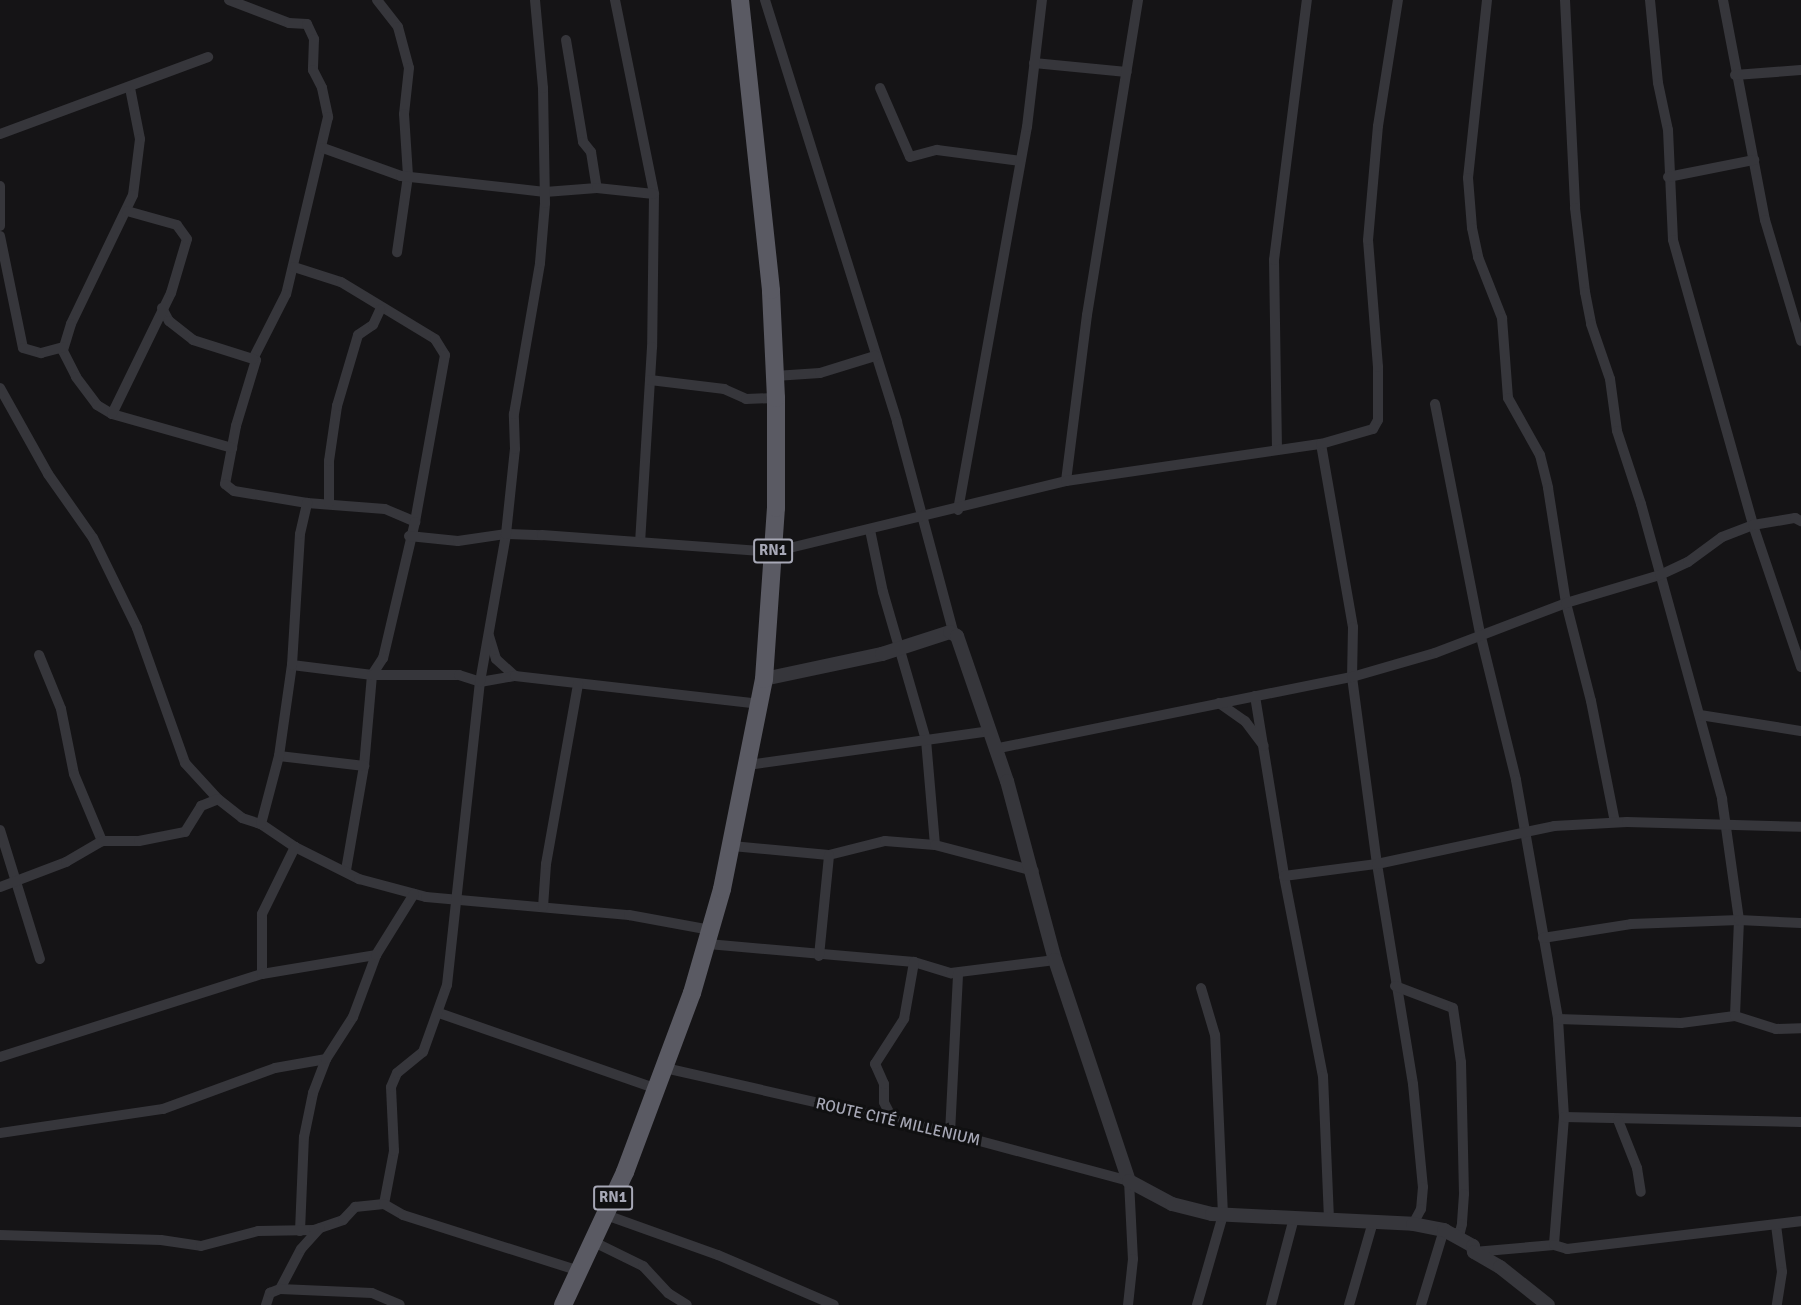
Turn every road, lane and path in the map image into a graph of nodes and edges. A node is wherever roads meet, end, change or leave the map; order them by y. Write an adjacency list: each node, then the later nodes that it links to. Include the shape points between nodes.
1 (229, 0): 24 (street, via 289,23 307,24 314,39 313,70 322,88 328,117)
2 (377, 0): 27 (street, via 398,27 408,59 404,114)
3 (535, 0): 31 (street, via 543,88)
4 (615, 0): 32 (street)
5 (740, 0): 44 (highway, RN1, via 766,244)
6 (765, 0): 42 (street)
7 (1042, 0): 17 (street)
8 (1138, 0): 19 (street)
9 (1307, 0): 52 (street, via 1274,260)
10 (1398, 0): 50 (street, via 1379,116 1368,240 1378,420 1373,429)
11 (1487, 0): 67 (street, via 1468,178 1472,228 1478,257 1502,318 1508,398 1540,455)
12 (1566, 0): 66 (street, via 1575,208 1585,292 1610,379 1617,431)
13 (1650, 0): 28 (street, via 1658,83 1668,130)
14 (1723, 0): 20 (street)
15 (566, 40): 30 (street, via 583,141 591,152)
16 (208, 57): 21 (street)
17 (1034, 63): 19 (street); 26 (street)
18 (1801, 70): 20 (street)
19 (1127, 72): 53 (street, via 1087,315)
20 (1736, 75): 25 (street)
21 (130, 88): 23 (street); 33 (street, via 140,157)
22 (880, 88): 26 (street, via 910,157 937,150)
23 (0, 134)
24 (323, 148): 27 (street); 37 (street)
25 (1754, 160): 28 (street); 40 (street, via 1765,220)
26 (1020, 161): 56 (street)
27 (408, 176): 31 (street); 36 (street)
28 (1668, 177): 60 (street, via 1673,240)
29 (0, 186): 34 (street)
30 (597, 188): 31 (street); 32 (street)
31 (545, 192): 62 (street, via 540,263 514,414 515,449)
32 (654, 194): 45 (street)
33 (127, 211): 38 (street, via 177,225 186,235 182,261); 41 (street)
34 (0, 226)
35 (0, 236): 41 (street, via 23,348 41,353)
36 (397, 252)
37 (294, 267): 39 (street, via 341,282); 43 (street, via 279,313)
38 (162, 308): 43 (street, via 169,321 193,340); 49 (street)
39 (380, 309): 55 (street, via 373,325 358,335 337,406 329,461); 59 (street, via 435,339 445,355)
40 (1801, 340)
41 (63, 348): 49 (street, via 76,377 97,405)
42 (875, 356): 44 (street, via 820,373); 57 (street)
43 (253, 359): 51 (street, via 256,360)
44 (775, 376): 47 (highway, RN1)
45 (650, 380): 47 (street, via 724,389 746,399); 64 (street)
46 (0, 388): 93 (street, via 48,474 93,538 137,628 179,751)
47 (776, 398): 65 (highway, RN1)
48 (1435, 404): 69 (street)
49 (112, 414): 51 (street)
50 (1321, 444): 52 (street); 77 (street, via 1353,627)
51 (232, 448): 54 (street, via 225,481 228,488)
52 (1277, 450): 53 (street)
53 (1066, 481): 56 (street)
54 (307, 503): 55 (street); 73 (street, via 297,563)
55 (330, 503): 59 (street, via 385,509)
56 (958, 510): 57 (street)
57 (921, 518): 61 (street); 70 (street)
58 (1801, 521): 60 (street, via 1796,518)
59 (415, 522): 63 (street)
60 (1753, 525): 66 (street, via 1722,537 1688,562); 74 (street)
61 (870, 530): 65 (street); 71 (street, via 883,592)
62 (506, 534): 63 (street, via 458,541); 64 (street); 68 (street)
63 (409, 536): 75 (street, via 383,658)
64 (640, 541): 65 (street)
65 (773, 552): 78 (highway, RN1)
66 (1660, 576): 67 (street); 84 (street)
67 (1566, 603): 69 (street); 94 (street, via 1592,701)
68 (488, 629): 76 (street, via 496,659); 79 (street)
69 (1480, 633): 77 (street, via 1435,652); 99 (street)
70 (954, 634): 71 (street); 85 (street)
71 (901, 648): 78 (street); 87 (street)
72 (39, 655): 100 (street, via 61,709 74,774)
73 (292, 665): 75 (street); 90 (street)
74 (1801, 667)
75 (372, 675): 79 (street, via 459,675); 92 (street)
76 (515, 676): 79 (street); 80 (street)
77 (1352, 677): 81 (street); 105 (street)
78 (764, 679): 83 (highway, RN1)
79 (480, 682): 112 (street)
80 (578, 684): 83 (street); 113 (street, via 548,852)
81 (1255, 696): 82 (street); 88 (street)
82 (1218, 703): 88 (street, via 1245,721); 89 (street)
83 (760, 704): 91 (highway, RN1)
84 (1700, 715): 86 (street); 96 (street, via 1720,786)
85 (989, 731): 87 (street); 89 (street)
86 (1801, 731)
87 (926, 740): 91 (street); 101 (street)
88 (1265, 747): 108 (street)
89 (994, 749): 107 (street)
90 (279, 756): 92 (street); 95 (street)
91 (748, 765): 102 (highway, RN1)
92 (364, 766): 106 (street)
93 (218, 799): 95 (street, via 242,818); 100 (street, via 201,806 184,832 138,841)
94 (1615, 822): 96 (street); 99 (street, via 1554,826)
95 (261, 824): 103 (street)
96 (1724, 824): 97 (street); 114 (street)
97 (1801, 827)
98 (0, 830): 109 (street)
99 (1525, 834): 105 (street); 117 (street)
100 (102, 841): 109 (street, via 66,862)
101 (935, 845): 104 (street, via 885,841); 107 (street)
102 (732, 846): 104 (street); 116 (highway, RN1)
103 (295, 847): 106 (street); 124 (street, via 262,914)
104 (829, 855): 119 (street)
105 (1377, 864): 108 (street); 125 (street)
106 (346, 870): 111 (street, via 359,879)
107 (1034, 871): 121 (street)
108 (1284, 876): 147 (street, via 1323,1076)
109 (18, 879): 110 (street); 120 (street)
110 (0, 887)
111 (414, 894): 112 (street); 118 (street)
112 (455, 901): 113 (street); 127 (street, via 448,978)
113 (543, 908): 116 (street, via 629,915)
114 (1739, 920): 115 (street); 117 (street, via 1613,925); 128 (street)
115 (1801, 923)
116 (710, 937): 119 (street); 133 (highway, RN1)
117 (1543, 938): 129 (street)
118 (376, 955): 124 (street); 132 (street, via 353,1017)
119 (819, 956): 122 (street)
120 (40, 959)
121 (1055, 960): 123 (street); 141 (street)
122 (914, 962): 123 (street); 136 (street, via 904,1019 875,1064 884,1084 884,1102)
123 (958, 973): 140 (street)
124 (262, 974): 131 (street)
125 (1395, 986): 150 (street, via 1408,1044 1423,1186 1421,1209); 154 (street, via 1453,1008 1461,1062 1464,1194 1460,1232)
126 (1201, 988): 145 (street, via 1215,1035)
127 (439, 1013): 134 (street); 143 (street, via 423,1052 397,1073 391,1087 394,1151)
128 (1735, 1016): 129 (street, via 1681,1023); 130 (street, via 1776,1029)
129 (1558, 1019): 135 (street)
130 (1801, 1028)
131 (0, 1057)
132 (326, 1059): 139 (street, via 275,1068 171,1107); 153 (street, via 313,1093 304,1137)
133 (665, 1068): 134 (highway, RN1); 136 (street, ROUTE CITÉ MILLENIUM)
134 (657, 1089): 144 (highway, RN1)
135 (1564, 1117): 137 (street); 157 (street)
136 (893, 1120): 140 (street, ROUTE CITÉ MILLENIUM)
137 (1618, 1120): 138 (street); 142 (street, via 1637,1168)
138 (1801, 1122)
139 (0, 1132)
140 (950, 1133): 141 (street, ROUTE CITÉ MILLENIUM)
141 (1129, 1181): 145 (street, via 1172,1204); 166 (street, via 1133,1259)
142 (1641, 1192)
143 (384, 1204): 152 (street, via 355,1207 343,1220); 159 (street, via 404,1215)
144 (606, 1215): 156 (highway, RN1); 165 (street, via 718,1255)
145 (1223, 1215): 146 (street); 167 (street)
146 (1294, 1218): 147 (street); 168 (street)
147 (1329, 1220): 149 (street)
148 (1801, 1221): 151 (street)
149 (1373, 1222): 150 (street); 169 (street)
150 (1413, 1224): 154 (street)
151 (1776, 1225): 157 (street, via 1567,1249); 172 (street, via 1782,1272)
152 (320, 1228): 153 (street); 160 (street, via 301,1249)
153 (300, 1231): 155 (street, via 258,1231 201,1246 170,1241)
154 (1449, 1232): 158 (street, via 1473,1246); 170 (street)
155 (0, 1235)
156 (594, 1242): 159 (highway, RN1); 164 (street, via 643,1266 668,1293)
157 (1554, 1245): 158 (street)
158 (1474, 1252): 171 (street)
159 (580, 1271): 163 (highway, RN1)
160 (280, 1289): 161 (street, via 270,1293); 162 (street, via 372,1293)
161 (266, 1305)
162 (400, 1305)
163 (563, 1305)
164 (687, 1305)
165 (834, 1305)
166 (1128, 1305)
167 (1197, 1305)
168 (1271, 1305)
169 (1349, 1305)
170 (1421, 1305)
171 (1548, 1305)
172 (1777, 1305)

